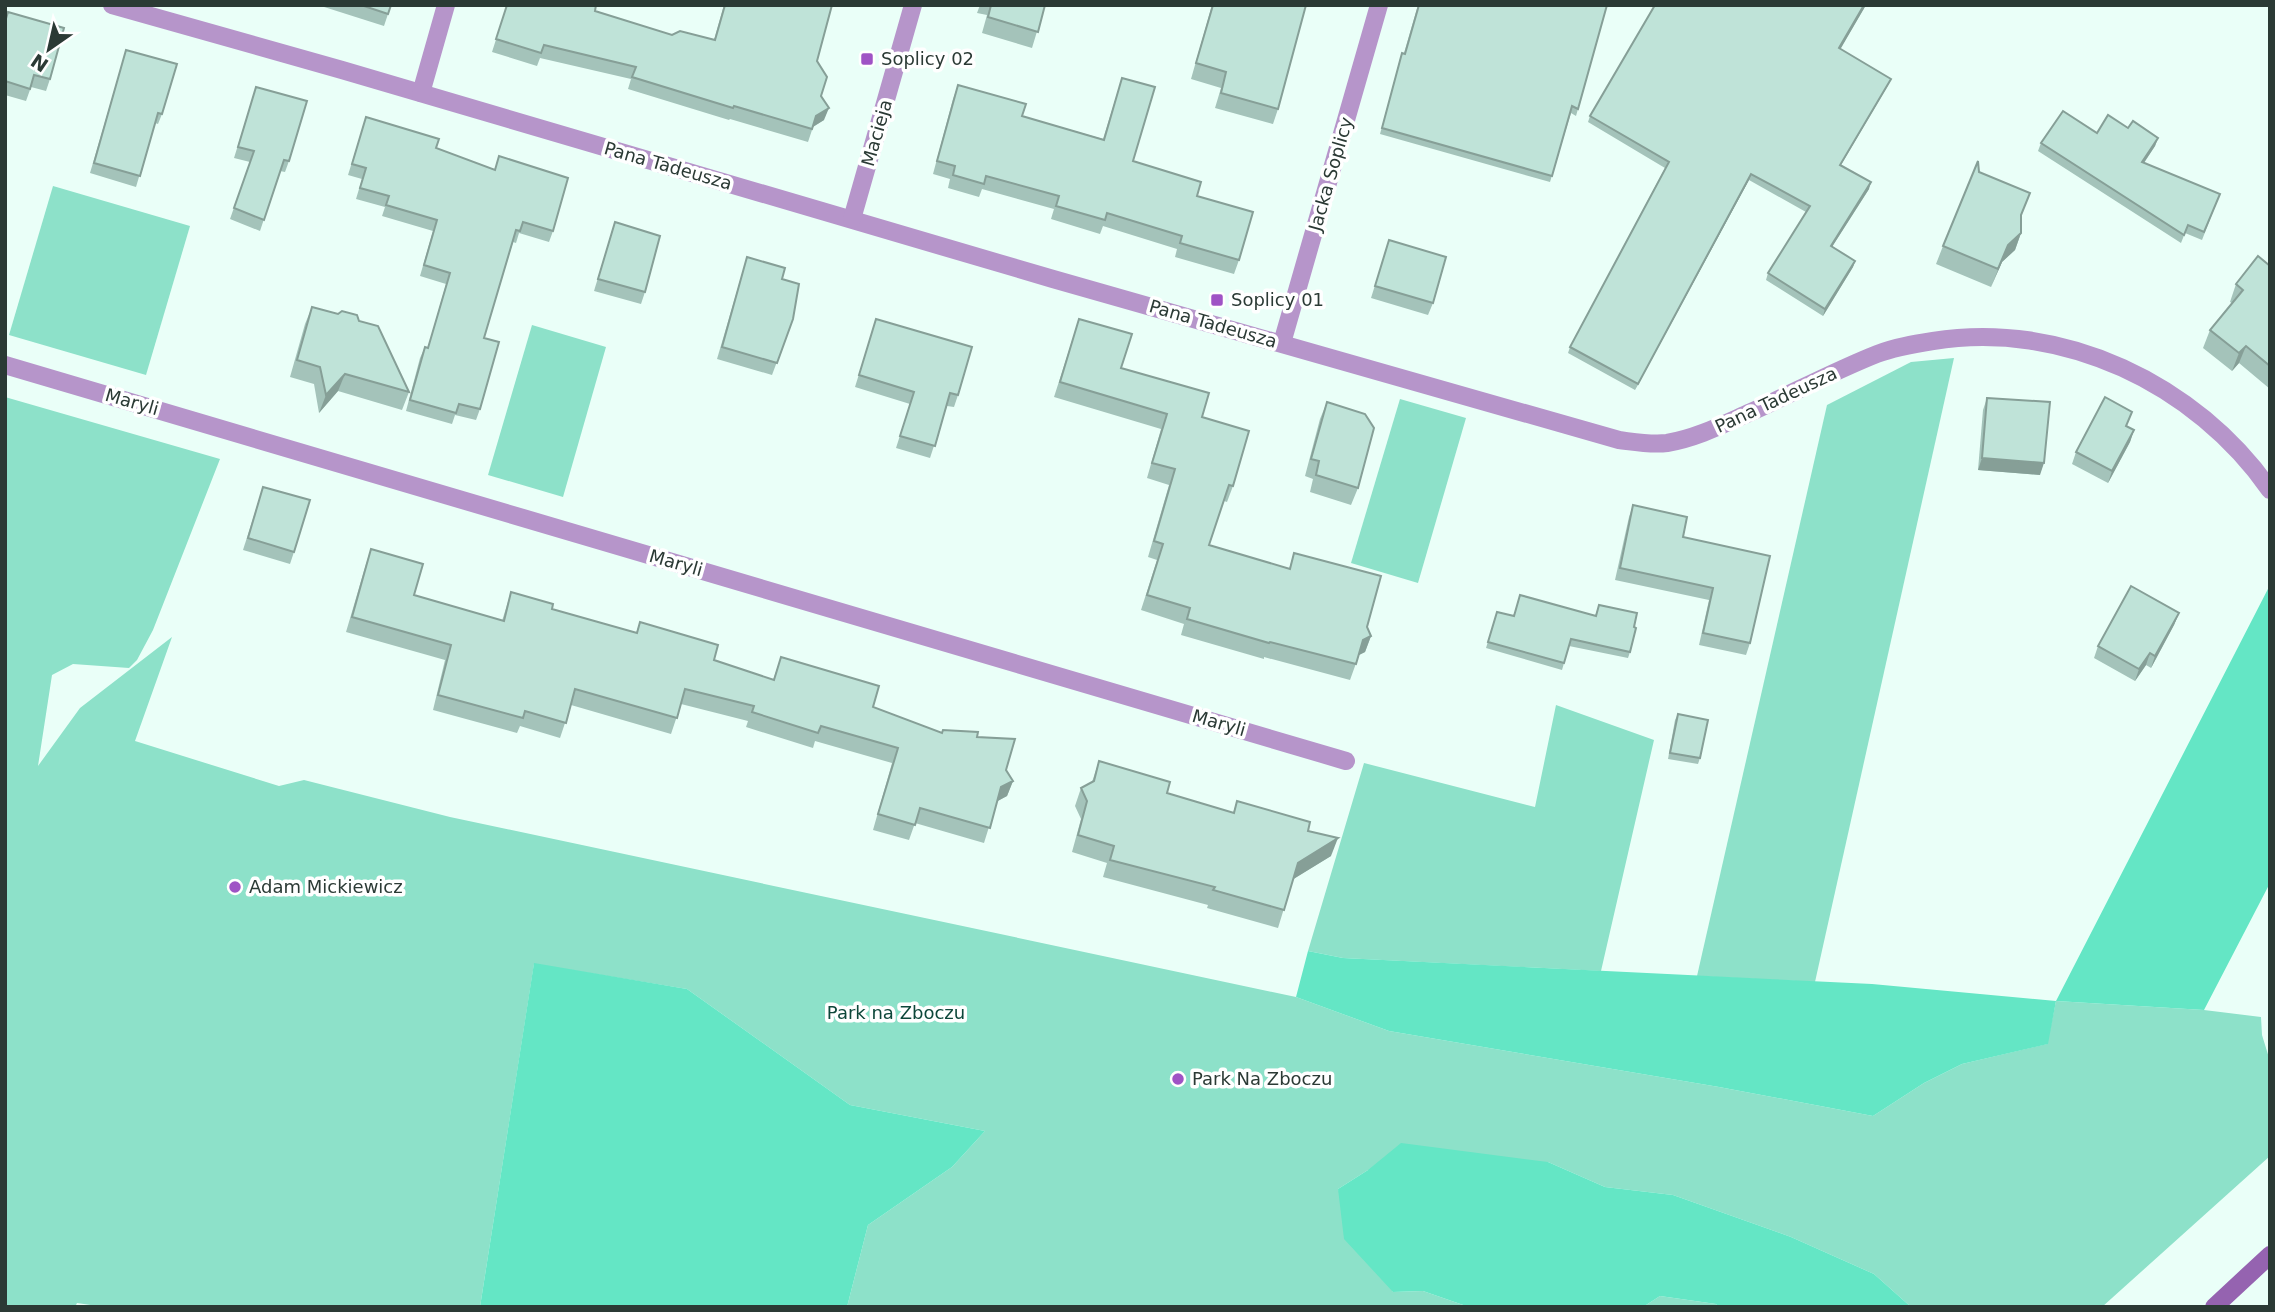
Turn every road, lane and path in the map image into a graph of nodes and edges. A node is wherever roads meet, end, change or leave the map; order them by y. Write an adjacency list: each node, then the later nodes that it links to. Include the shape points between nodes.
1 (112, 5): 5 (street, Pana Tadeusza)
2 (446, 5): 5 (street)
3 (913, 5): 6 (street, Macieja)
4 (1380, 5): 7 (street, Jacka Soplicy)
5 (421, 93): 6 (street, Pana Tadeusza)
6 (852, 219): 7 (street, Pana Tadeusza)
7 (1282, 343): 9 (street, Pana Tadeusza, via 1619,440 1665,443 1700,435 1898,347 1968,336 2022,338 2112,363 2161,388 2223,435)
8 (5, 365): 10 (street, Maryli)
9 (2270, 490)
10 (1346, 761)
11 (2270, 1255): 12 (main road)
12 (2214, 1307)

